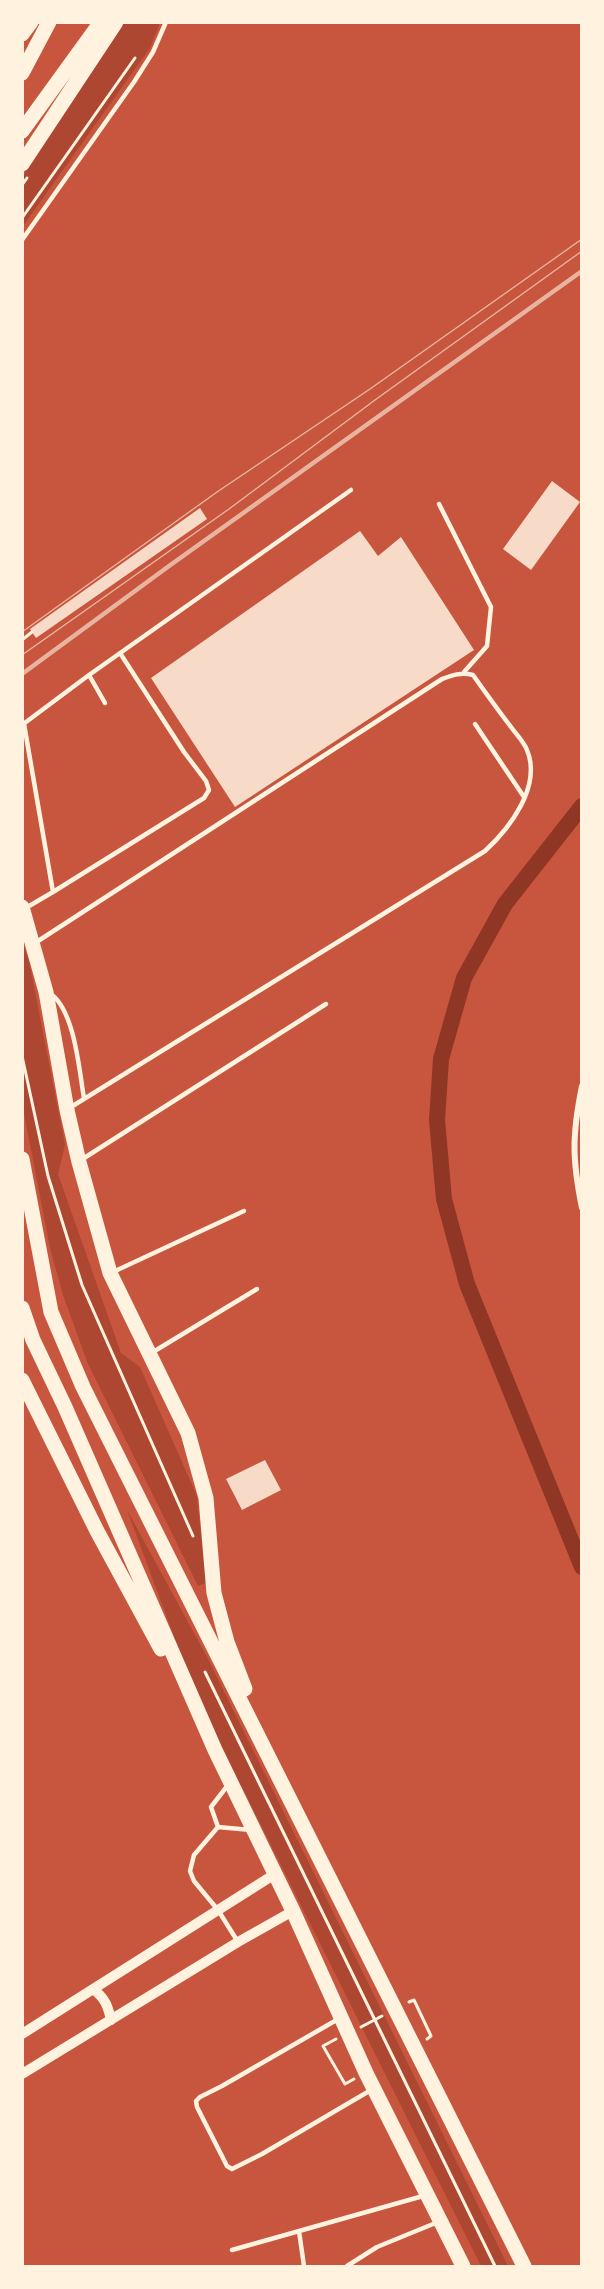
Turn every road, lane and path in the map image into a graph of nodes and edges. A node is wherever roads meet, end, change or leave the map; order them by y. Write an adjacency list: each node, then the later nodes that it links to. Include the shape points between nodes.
1 (31, 22): 6 (main road)
2 (49, 22): 8 (main road)
3 (101, 22): 9 (main road)
4 (116, 22): 10 (main road)
5 (166, 22): 12 (lane, via 134,82)
6 (22, 34)
7 (138, 54): 11 (path)
8 (22, 73)
9 (22, 131)
10 (22, 164)
11 (22, 218)
12 (22, 240)
13 (351, 490): 17 (lane)
14 (439, 504): 18 (lane, via 491,607 487,646)
15 (32, 632): 16 (path)
16 (22, 640)
17 (120, 653): 19 (lane); 24 (lane, via 209,790 204,798)
18 (464, 672): 23 (lane, via 473,675 527,749 530,774); 26 (lane, via 442,679)
19 (89, 675): 20 (lane); 22 (lane)
20 (105, 703)
21 (475, 724): 23 (lane)
22 (23, 725): 24 (lane)
23 (524, 797): 31 (lane, via 518,813 485,851)
24 (53, 891): 25 (lane)
25 (23, 907): 26 (main road)
26 (33, 944): 27 (main road)
27 (46, 992): 31 (lane, via 57,999 67,1017); 32 (main road)
28 (326, 1004): 34 (lane)
29 (22, 1056): 43 (path, via 48,1176 82,1285)
30 (582, 1086): 35 (street, via 573,1139)
31 (84, 1098): 32 (lane)
32 (67, 1110): 34 (main road)
33 (22, 1159): 46 (main road, via 51,1312 83,1387)
34 (79, 1162): 38 (main road)
35 (579, 1184): 36 (street)
36 (582, 1208)
37 (244, 1211): 38 (lane)
38 (110, 1273): 41 (main road)
39 (257, 1289): 41 (lane)
40 (22, 1308): 45 (main road)
41 (151, 1353): 46 (main road, via 188,1433 206,1498 214,1593 227,1642)
42 (22, 1380): 45 (main road)
43 (195, 1540)
44 (205, 1672): 77 (path)
45 (214, 1750): 47 (main road)
46 (270, 1756): 78 (main road)
47 (230, 1782): 48 (lane, via 211,1807); 49 (main road)
48 (218, 1827): 49 (lane); 51 (lane, via 194,1855 190,1871)
49 (254, 1830): 50 (main road)
50 (274, 1874): 51 (street); 52 (main road)
51 (218, 1910): 53 (lane); 54 (street)
52 (293, 1911): 53 (street); 58 (main road)
53 (238, 1942): 59 (street)
54 (93, 1989): 59 (street, via 103,1996); 61 (street)
55 (414, 2000): 56 (path)
56 (404, 2005)
57 (384, 2015): 60 (path)
58 (342, 2016): 65 (main road); 67 (lane, via 200,2097 197,2107 232,2169)
59 (111, 2020): 64 (street)
60 (353, 2031)
61 (22, 2034)
62 (343, 2036): 65 (path, via 323,2046 345,2084)
63 (22, 2061): 64 (street)
64 (33, 2067): 66 (street)
65 (366, 2073): 67 (main road)
66 (22, 2074)
67 (374, 2088): 68 (main road)
68 (427, 2195): 69 (main road); 70 (lane)
69 (440, 2221): 72 (lane); 76 (main road)
70 (299, 2231): 71 (lane); 73 (lane)
71 (232, 2250)
72 (358, 2258): 74 (lane); 75 (lane)
73 (304, 2266)
74 (347, 2266)
75 (360, 2266)
76 (463, 2266)
77 (495, 2266)
78 (524, 2266)

